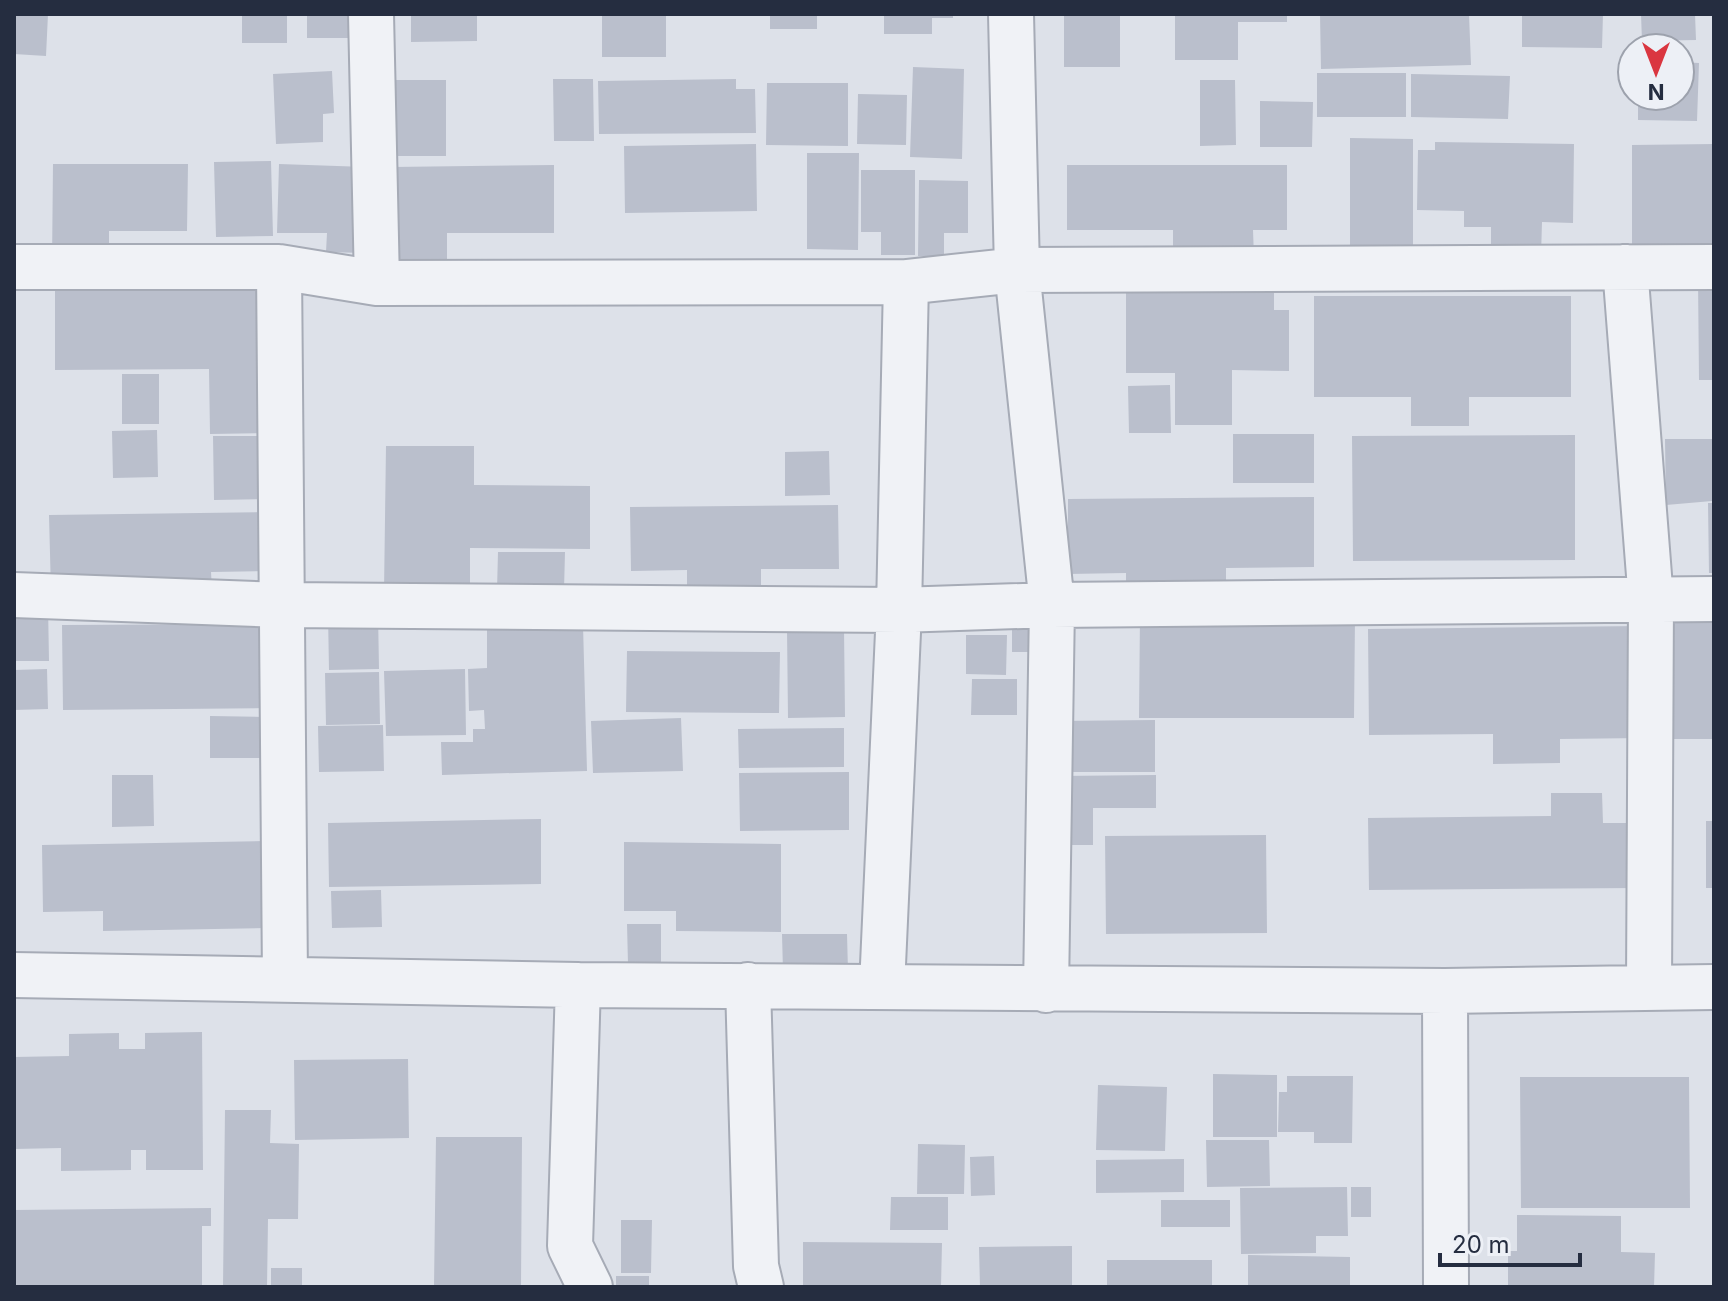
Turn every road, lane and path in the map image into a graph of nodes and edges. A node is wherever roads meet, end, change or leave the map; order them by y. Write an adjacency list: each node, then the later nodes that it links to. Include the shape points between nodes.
1 (371, 14): 9 (street)
2 (1011, 14): 7 (street)
3 (14, 267): 4 (street)
4 (279, 267): 9 (street); 13 (street)
5 (1625, 267): 6 (street); 7 (street); 12 (street)
6 (1714, 267)
7 (1017, 270): 8 (street); 14 (street)
8 (906, 282): 9 (street); 15 (street)
9 (377, 283)
10 (14, 595): 13 (street)
11 (1714, 599): 12 (street)
12 (1651, 601): 14 (street); 21 (street)
13 (283, 605): 15 (street); 17 (street)
14 (1052, 605): 15 (street); 23 (street)
15 (899, 610): 20 (street)
16 (14, 975): 17 (street)
17 (285, 979): 18 (street)
18 (578, 985): 19 (street); 25 (street, via 570,1246)
19 (748, 985): 20 (street); 26 (street, via 756,1266)
20 (882, 987): 23 (street)
21 (1649, 987): 22 (street); 24 (street)
22 (1714, 987)
23 (1046, 990): 24 (street)
24 (1445, 991): 27 (street)
25 (590, 1287)
26 (761, 1287)
27 (1446, 1287)

